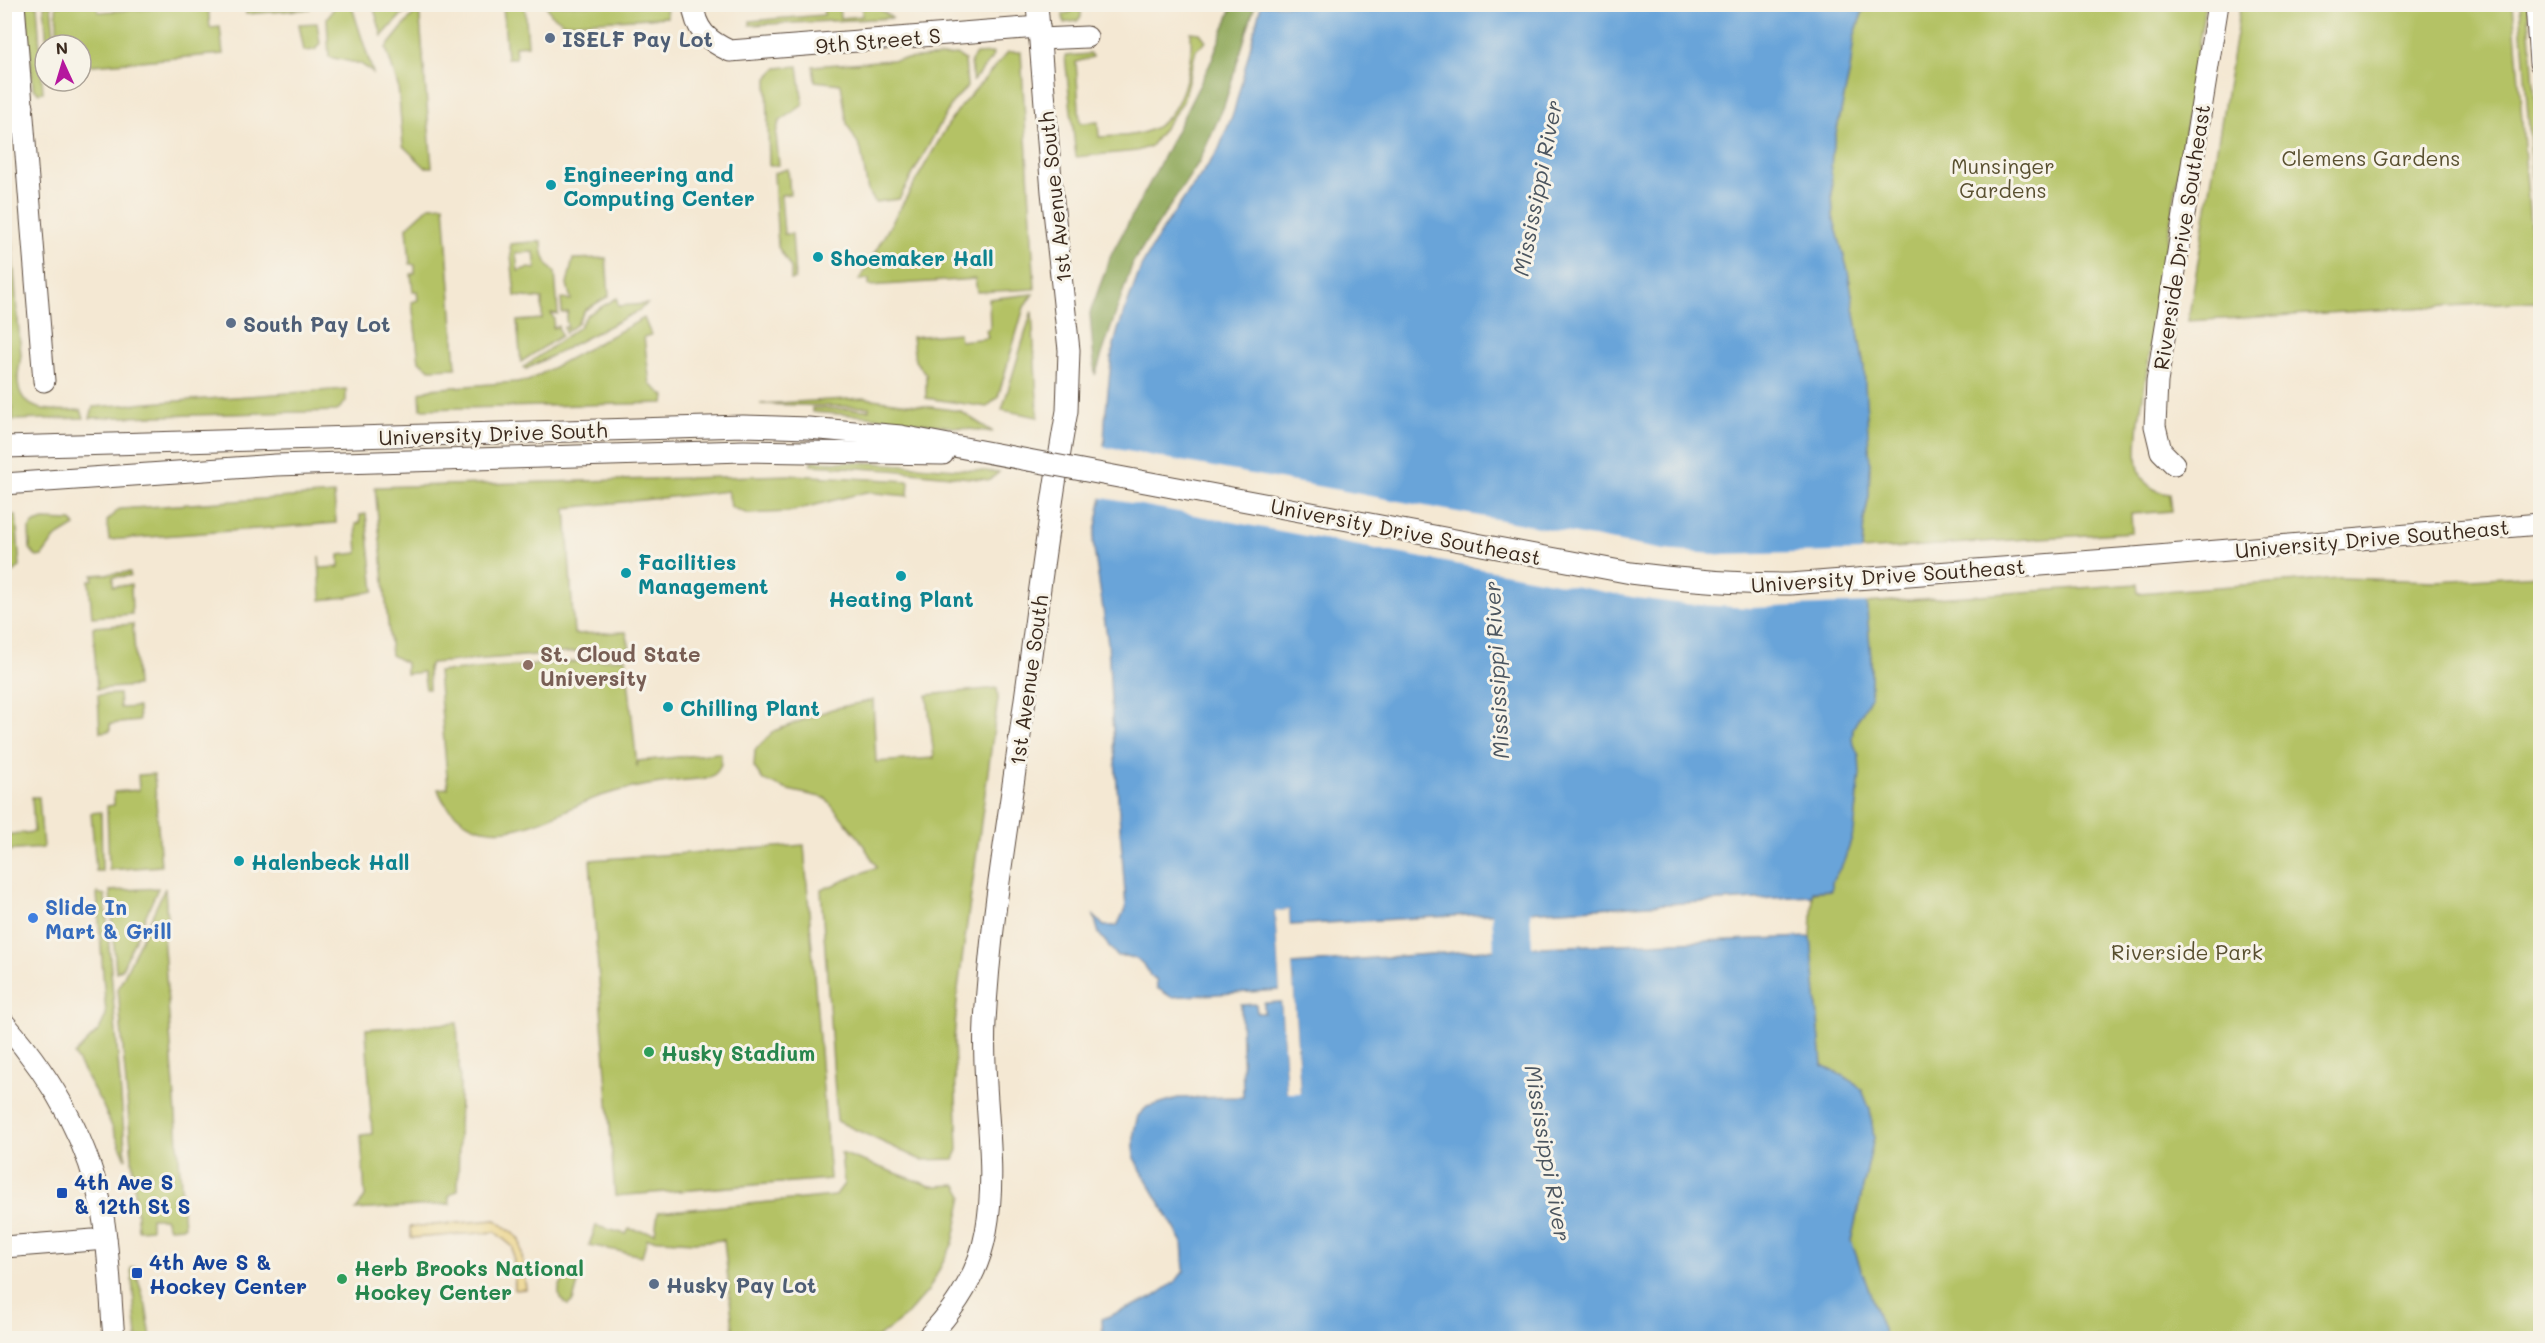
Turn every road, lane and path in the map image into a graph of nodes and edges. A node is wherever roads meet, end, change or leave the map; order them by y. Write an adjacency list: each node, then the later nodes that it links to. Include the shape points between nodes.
1 (14, 4): 9 (street)
2 (693, 4): 6 (street, 9th Street S, via 702,34 730,51)
3 (1037, 4): 6 (street, 1st Avenue South)
4 (2218, 4): 14 (street, Riverside Drive Southeast, via 2157,382 2155,426 2161,451)
5 (2536, 4): 8 (street)
6 (1039, 33): 7 (street, 9th Street S); 21 (street, 1st Avenue South, via 1069,350 1067,411 996,908 987,997 985,1058 991,1194 986,1233 979,1259 960,1298)
7 (1087, 37)
8 (2541, 63)
9 (14, 107): 10 (street)
10 (44, 381)
11 (4, 447): 12 (street, University Drive South, via 742,426 901,436)
12 (980, 453): 13 (street, University Drive South); 15 (street, University Drive South, via 744,451 276,465)
13 (1028, 460): 16 (street, University Drive Southeast, bridge, via 1620,571 1734,584 1790,584)
14 (2174, 464)
15 (4, 484)
16 (2541, 524)
17 (4, 1023): 18 (street, via 41,1068 67,1113 96,1186)
18 (106, 1239): 19 (street); 20 (street)
19 (4, 1247)
20 (114, 1338)
21 (927, 1338)

